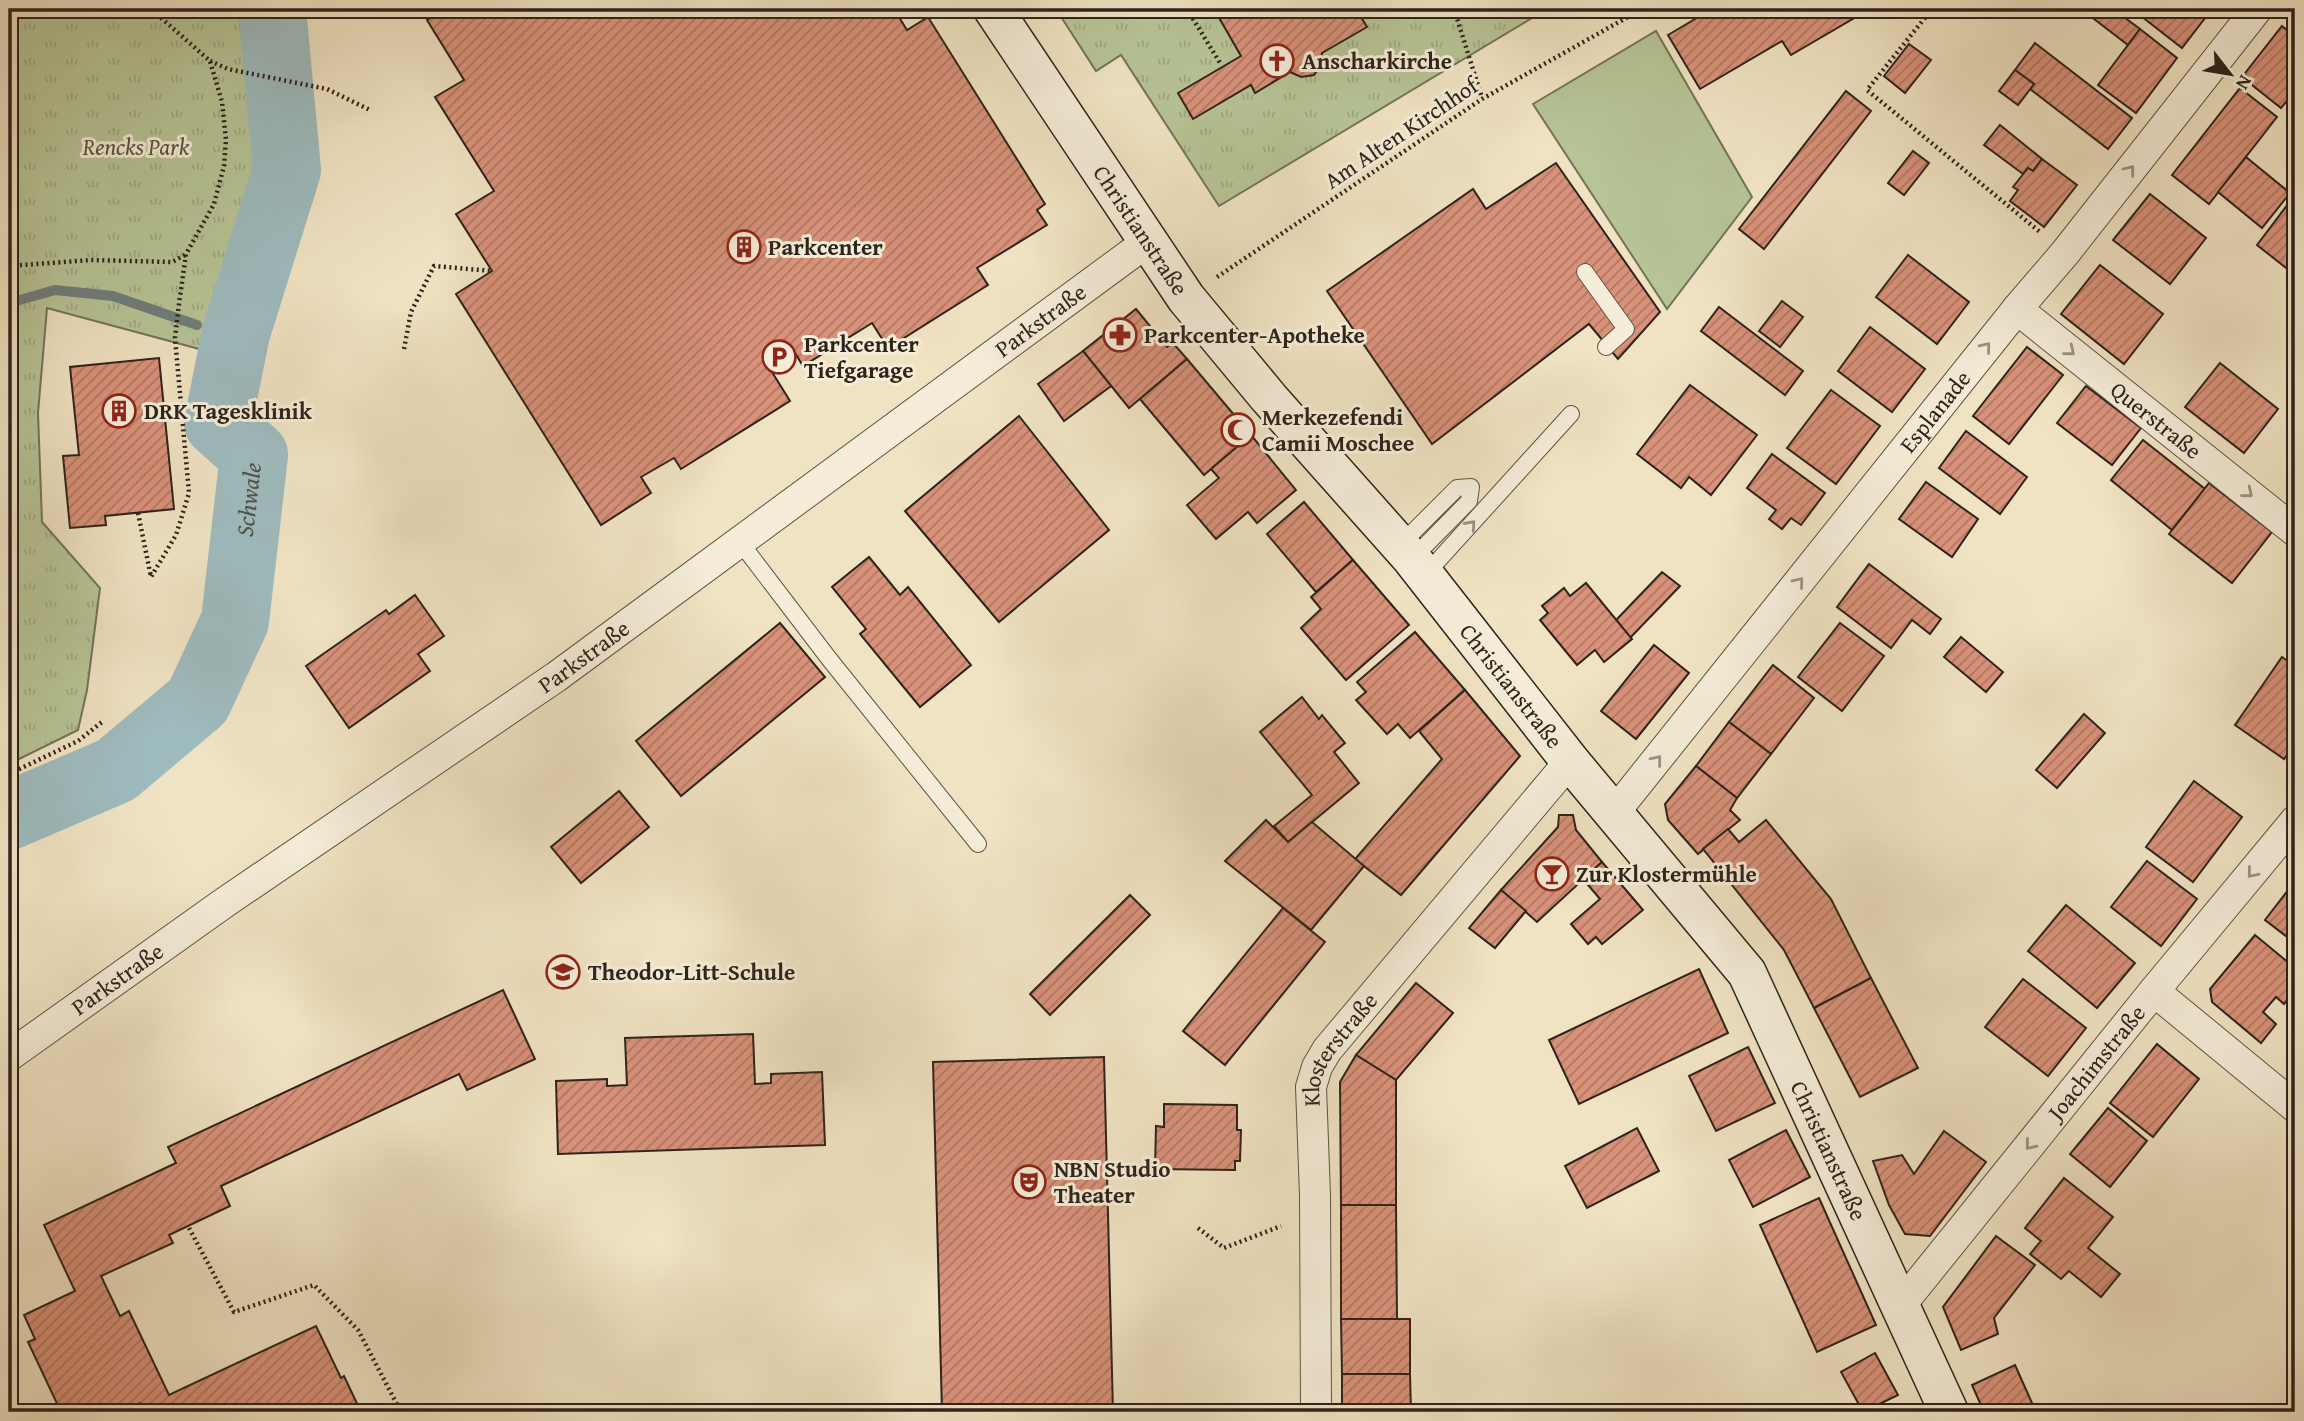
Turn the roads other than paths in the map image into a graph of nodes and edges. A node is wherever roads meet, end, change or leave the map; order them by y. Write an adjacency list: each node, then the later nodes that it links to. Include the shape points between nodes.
1 (993, 9): 3 (street, Christianstraße)
2 (2257, 9): 5 (street, Esplanade, one-way to 2)
3 (1147, 242): 9 (street, Parkstraße); 10 (street, Christianstraße, via 1186,298 1269,398)
4 (1585, 272): 6 (lane, via 1626,328)
5 (2017, 309): 8 (street, Querstraße, one-way to 8); 12 (street, Esplanade, one-way to 5)
6 (1606, 347)
7 (1571, 414): 10 (lane, one-way to 7)
8 (2295, 531)
9 (740, 542): 14 (lane); 16 (street, Parkstraße, via 556,677 235,895)
10 (1413, 560): 11 (street, Christianstraße)
11 (1570, 761): 12 (street, Christianstraße); 19 (street, Klosterstraße, via 1317,1067 1311,1087)
12 (1614, 813): 18 (street, Christianstraße, via 1747,973)
13 (2295, 821): 15 (street, Joachimstraße, one-way to 15)
14 (978, 844)
15 (2154, 991): 17 (street); 18 (street, Joachimstraße, one-way to 18)
16 (9, 1056)
17 (2295, 1107)
18 (1900, 1306): 20 (street, Christianstraße)
19 (1316, 1412)
20 (1949, 1412)

